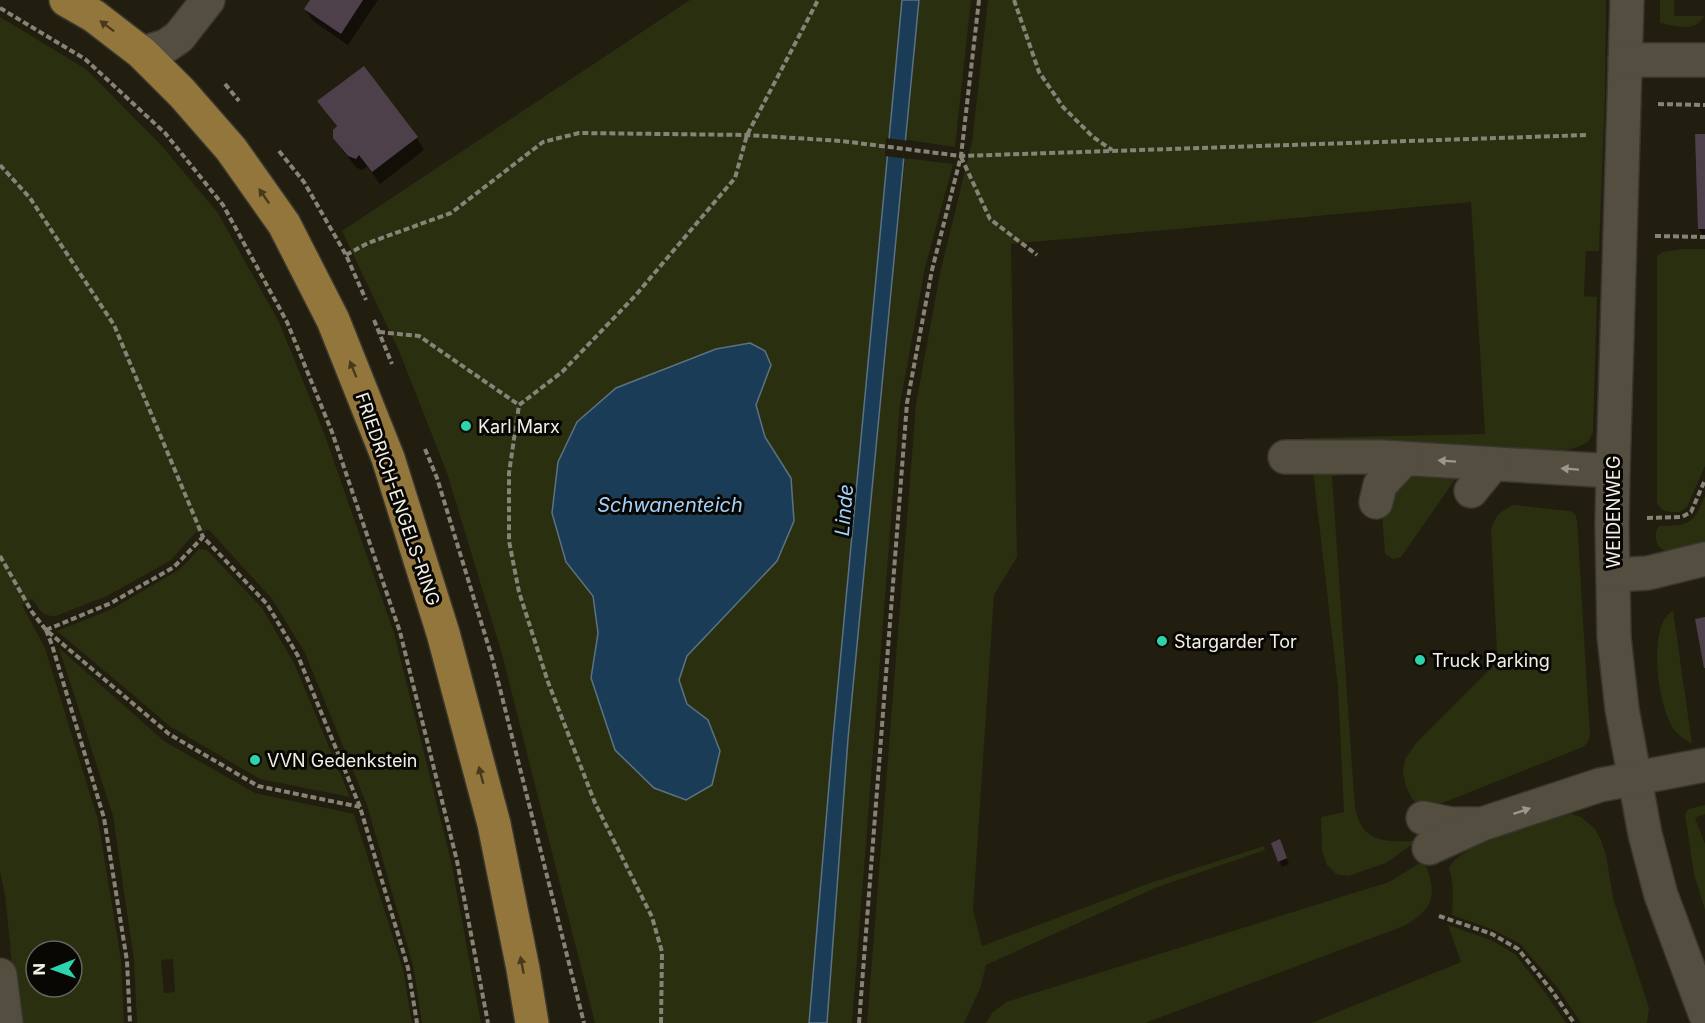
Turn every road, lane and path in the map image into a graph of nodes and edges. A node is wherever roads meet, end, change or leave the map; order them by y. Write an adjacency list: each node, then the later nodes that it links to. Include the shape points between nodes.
1 (66, 0): 8 (main road, FRIEDRICH-ENGELS-RING, one-way to 1)
2 (208, 0): 8 (street, via 180,37)
3 (818, 0): 13 (path)
4 (980, 0): 15 (path)
5 (1014, 0): 14 (path, via 1039,72 1063,107 1093,137)
6 (1627, 0): 9 (street, WEIDENWEG)
7 (0, 8): 46 (path, via 85,59 165,133 223,205 287,322 332,432 400,632 457,861)
8 (142, 53): 47 (main road, FRIEDRICH-ENGELS-RING, one-way to 8, via 494,824 444,633 388,458 333,320 284,224 231,149)
9 (1625, 60): 10 (street); 12 (street, WEIDENWEG)
10 (1705, 60)
11 (1705, 105): 12 (path)
12 (1623, 120): 14 (path, via 1599,134); 17 (street, WEIDENWEG)
13 (747, 135): 15 (path, via 842,141); 20 (path, via 579,133 543,142 451,213 346,255); 22 (path, via 735,178 643,287 562,372)
14 (1113, 150): 15 (path)
15 (961, 156): 19 (path, via 990,219); 49 (path, via 932,270 907,403)
16 (0, 165): 31 (path, via 30,198 114,325)
17 (1620, 236): 18 (path); 26 (street, WEIDENWEG)
18 (1705, 237)
19 (1037, 255)
20 (367, 303)
21 (371, 313): 22 (path, via 379,332 419,336)
22 (519, 405): 48 (path, via 509,473 509,541 519,592 548,682 596,802 652,917 662,952)
23 (1285, 457): 24 (street)
24 (1404, 459): 25 (street, one-way to 24); 29 (street, via 1380,485)
25 (1493, 464): 26 (street, one-way to 25); 28 (street)
26 (1613, 471): 34 (street, WEIDENWEG)
27 (1705, 480): 30 (path, via 1691,512 1682,517)
28 (1471, 491)
29 (1376, 502)
30 (1647, 518)
31 (203, 537): 35 (path, via 174,567 111,603); 38 (path, via 267,604 298,656)
32 (0, 556): 35 (path)
33 (1705, 559): 34 (street, via 1648,573)
34 (1613, 575): 37 (street, WEIDENWEG, via 1614,637)
35 (46, 630): 38 (path, via 169,734 258,786); 44 (path, via 104,818 127,961)
36 (1705, 765): 37 (street)
37 (1635, 778): 39 (street, one-way to 37, via 1482,824 1600,785); 42 (street, WEIDENWEG, via 1661,895)
38 (360, 807): 45 (path, via 408,968)
39 (1426, 833)
40 (1439, 916): 50 (path, via 1492,934 1518,949)
41 (0, 975): 43 (street)
42 (1705, 1013)
43 (6, 1023)
44 (130, 1023)
45 (417, 1023)
46 (488, 1023)
47 (532, 1023)
48 (661, 1023)
49 (859, 1023)
50 (1574, 1023)

